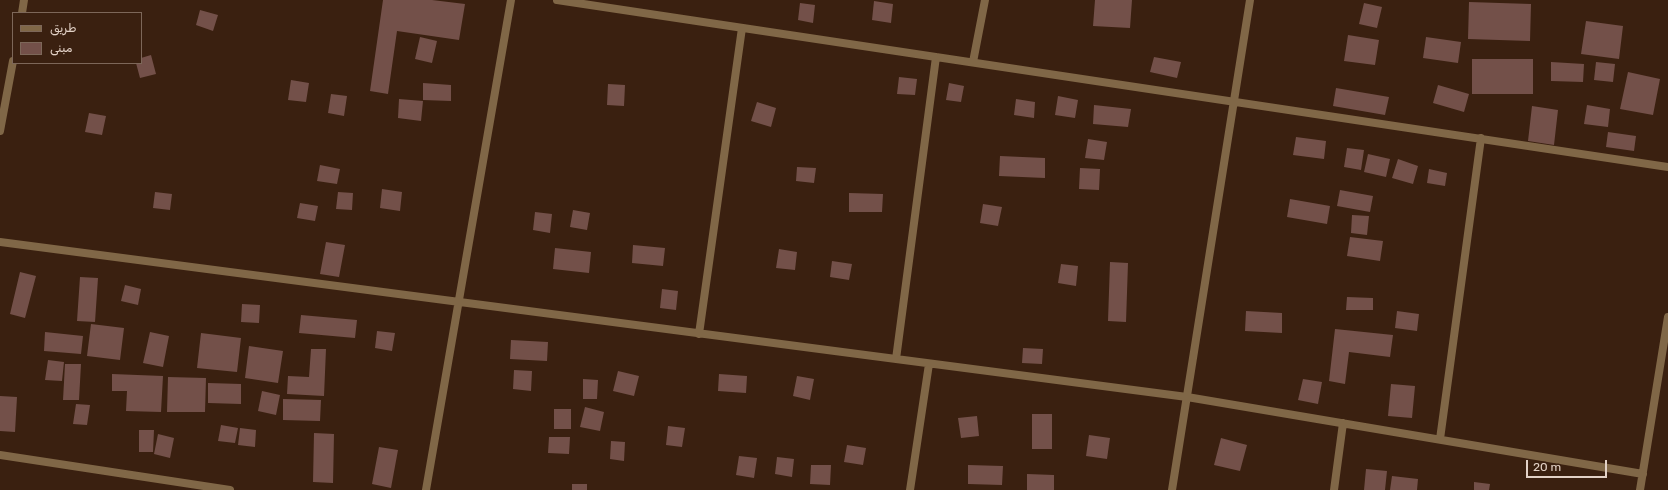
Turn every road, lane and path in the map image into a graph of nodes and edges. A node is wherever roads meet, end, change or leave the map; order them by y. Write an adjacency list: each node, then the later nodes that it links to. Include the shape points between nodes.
1 (24, 0): 6 (street)
2 (512, 0): 16 (street)
3 (557, 0): 7 (street)
4 (985, 0): 9 (street)
5 (1250, 0): 11 (street)
6 (22, 12)
7 (742, 28): 8 (street); 18 (street)
8 (936, 57): 9 (street); 19 (street)
9 (973, 62): 11 (street)
10 (13, 64): 12 (street)
11 (1234, 101): 13 (street); 21 (street)
12 (0, 131)
13 (1481, 138): 14 (street); 23 (street)
14 (1668, 167)
15 (0, 242): 16 (street)
16 (459, 302): 18 (street); 27 (street)
17 (1668, 317): 25 (street)
18 (698, 334): 19 (street)
19 (896, 359): 20 (street)
20 (930, 364): 21 (street); 28 (street)
21 (1187, 397): 22 (street); 29 (street)
22 (1343, 423): 23 (street); 30 (street)
23 (1440, 439): 25 (street)
24 (0, 455): 26 (street)
25 (1643, 474): 31 (street)
26 (230, 490)
27 (426, 490)
28 (910, 490)
29 (1172, 490)
30 (1334, 490)
31 (1640, 490)

